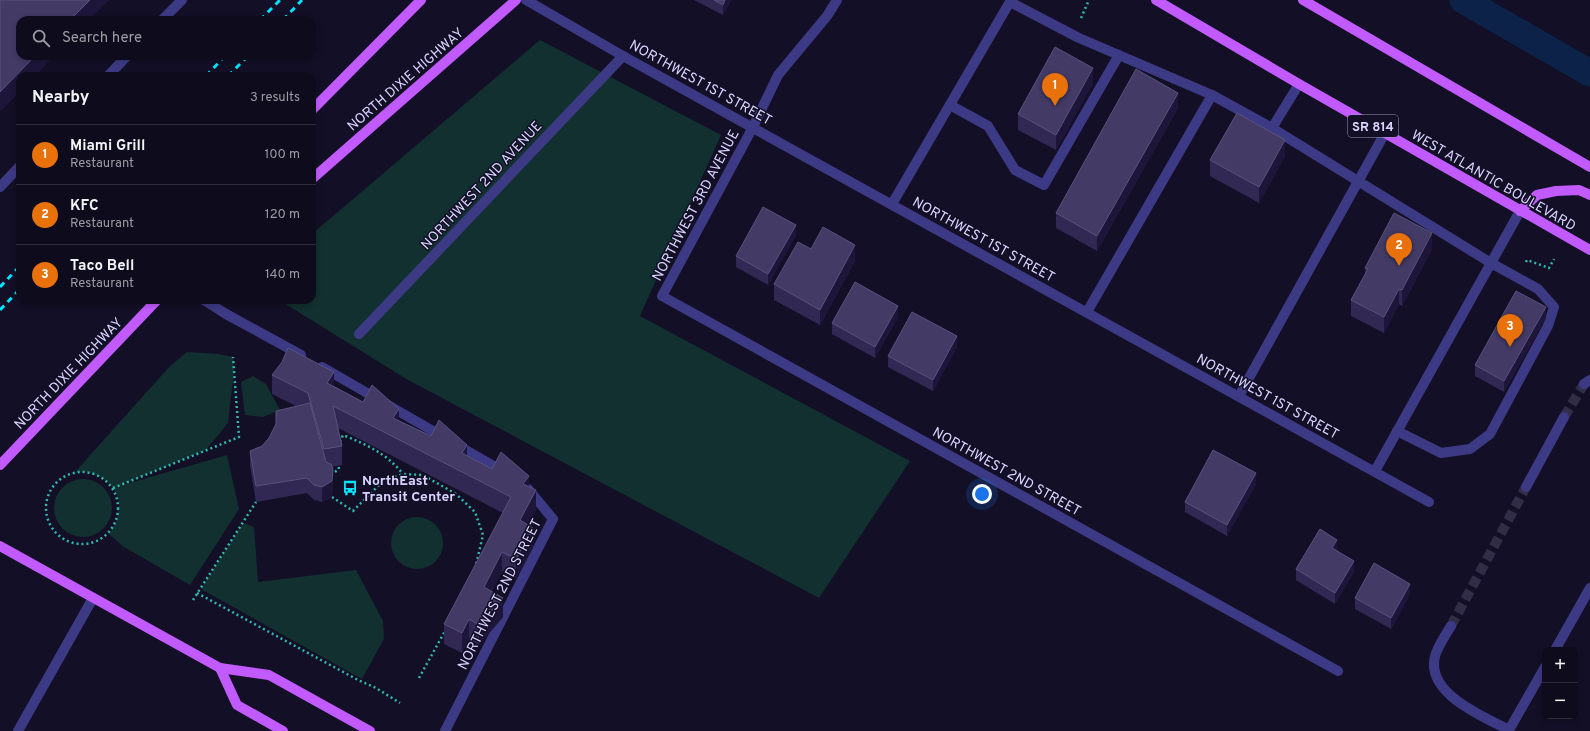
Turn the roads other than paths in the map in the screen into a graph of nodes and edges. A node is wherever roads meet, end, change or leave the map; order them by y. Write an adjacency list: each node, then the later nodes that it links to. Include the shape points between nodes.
1 (182, 0): 9 (street)
2 (422, 0): 17 (main road)
3 (516, 0): 23 (main road, NORTH DIXIE HIGHWAY)
4 (526, 0): 11 (street, NORTHWEST 1ST STREET)
5 (837, 0): 18 (street, NORTHWEST 3RD AVENUE, via 827,16 778,75)
6 (1156, 0): 14 (main road, WEST ATLANTIC BOULEVARD / SR 814)
7 (1303, 0): 21 (main road)
8 (1010, 1): 10 (street, via 1079,38); 16 (street)
9 (166, 16)
10 (1119, 55): 15 (street); 16 (street, via 1044,185 1015,170 988,126)
11 (623, 56): 18 (street, NORTHWEST 1ST STREET); 35 (street, NORTHWEST 2ND AVENUE)
12 (123, 60): 13 (street)
13 (112, 72)
14 (1299, 84): 19 (street); 20 (main road, WEST ATLANTIC BOULEVARD / SR 814)
15 (1212, 95): 19 (street); 34 (street)
16 (950, 104): 27 (street)
17 (316, 106)
18 (752, 127): 27 (street, NORTHWEST 1ST STREET); 31 (street, NORTHWEST 3RD AVENUE)
19 (1272, 128): 24 (street)
20 (1385, 133): 24 (street); 28 (main road, WEST ATLANTIC BOULEVARD / SR 814)
21 (1590, 166)
22 (16, 169): 25 (street)
23 (316, 175)
24 (1359, 180): 30 (street); 36 (street)
25 (2, 181)
26 (1590, 195): 28 (main road, via 1579,190 1537,195)
27 (892, 204): 34 (street, NORTHWEST 1ST STREET)
28 (1520, 211): 29 (main road, WEST ATLANTIC BOULEVARD / SR 814); 30 (street)
29 (1590, 250)
30 (1491, 263): 38 (street); 38 (street, via 1538,290 1554,307 1548,326 1490,434 1470,450 1441,453)
31 (662, 296): 49 (street, NORTHWEST 2ND STREET)
32 (153, 304): 39 (main road, NORTH DIXIE HIGHWAY)
33 (210, 304): 54 (street, NORTHWEST 2ND STREET, via 525,485 553,519)
34 (1088, 312): 36 (street, NORTHWEST 1ST STREET)
35 (359, 334)
36 (1239, 396): 40 (street, NORTHWEST 1ST STREET)
37 (1564, 417): 41 (street)
38 (1397, 431): 40 (street)
39 (0, 466)
40 (1375, 471): 42 (street, NORTHWEST 1ST STREET)
41 (1526, 487)
42 (1429, 502)
43 (0, 546): 45 (main road)
44 (1590, 588): 47 (street)
45 (93, 598): 48 (main road); 51 (street)
46 (1451, 626): 50 (street, via 1436,653 1436,679 1458,702 1510,730)
47 (1557, 647)
48 (220, 668): 52 (main road, via 237,706); 53 (main road, via 269,675)
49 (1338, 671)
50 (1542, 672)
51 (18, 731)
52 (283, 731)
53 (370, 731)
54 (445, 731)

